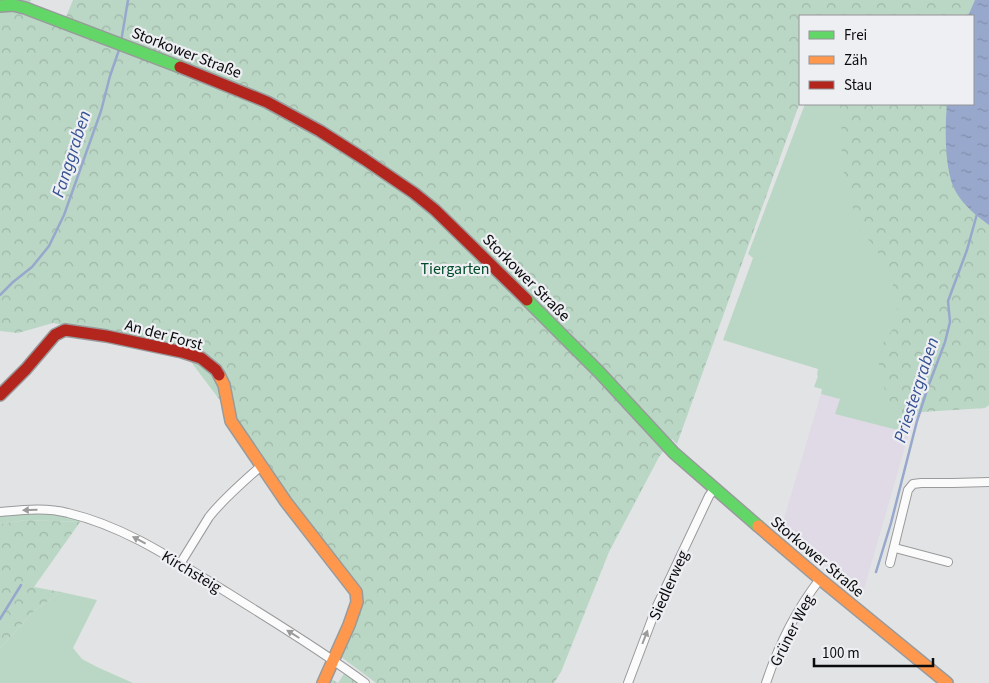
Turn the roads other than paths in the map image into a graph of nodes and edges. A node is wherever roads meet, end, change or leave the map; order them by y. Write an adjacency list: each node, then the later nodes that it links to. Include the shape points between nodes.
1 (17, 3): 2 (main road); 6 (main road, Storkower Straße, via 267,102 320,131 414,193 600,373 670,450)
2 (0, 6)
3 (0, 395): 4 (main road, An der Forst, via 55,335 65,330 182,352 201,358 216,370 224,385 231,421)
4 (261, 466): 11 (street, via 214,510); 13 (main road, An der Forst, via 356,592 357,602)
5 (989, 482): 8 (street, via 913,484 908,490)
6 (714, 489): 12 (main road, Storkower Straße); 16 (street, Siedlerweg, one-way to 6, via 657,606)
7 (0, 512): 11 (street, Kirchsteig, one-way to 7, via 123,532 68,513 39,510)
8 (895, 548): 9 (street); 10 (street)
9 (948, 562)
10 (890, 563)
11 (180, 564): 13 (street, Kirchsteig, one-way to 11)
12 (820, 579): 17 (street, Grüner Weg, via 784,639); 18 (main road, Storkower Straße)
13 (334, 660): 14 (main road, An der Forst); 15 (street, Kirchsteig)
14 (323, 683)
15 (365, 683)
16 (628, 683)
17 (766, 683)
18 (947, 683)

